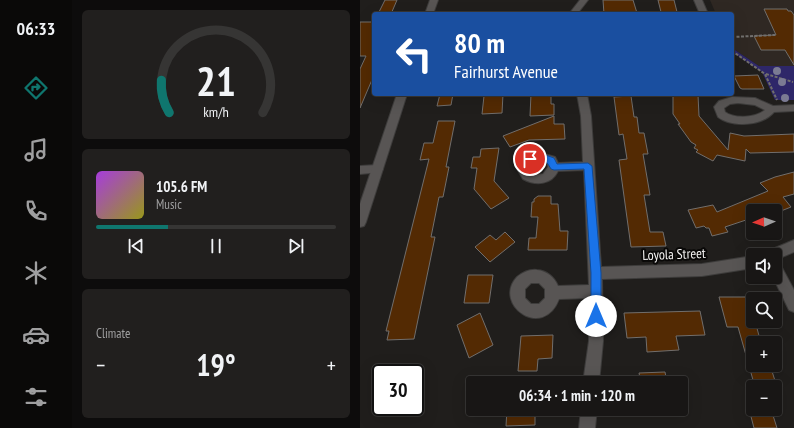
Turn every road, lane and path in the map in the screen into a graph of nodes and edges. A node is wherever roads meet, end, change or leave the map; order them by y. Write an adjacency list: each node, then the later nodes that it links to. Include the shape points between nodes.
1 (434, 0): 4 (street)
2 (584, 0): 5 (street)
3 (698, 0): 6 (street)
4 (430, 12)
5 (575, 12)
6 (703, 12)
7 (775, 35): 8 (path)
8 (734, 37)
9 (734, 52): 10 (path)
10 (765, 74): 11 (path); 14 (path)
11 (793, 82)
12 (401, 96): 18 (street)
13 (582, 96): 16 (street, via 586,116)
14 (776, 108): 15 (street)
15 (794, 108)
16 (588, 166): 17 (street); 24 (street)
17 (554, 167)
18 (377, 169): 19 (street); 20 (street)
19 (360, 170)
20 (360, 222)
21 (794, 246): 22 (street)
22 (782, 251)
23 (746, 263): 24 (street, Loyola Street, via 702,270)
24 (596, 273): 26 (street)
25 (782, 278): 28 (street)
26 (596, 291): 27 (street); 29 (street, via 596,341)
27 (554, 293)
28 (794, 305)
29 (592, 376)
30 (588, 416): 31 (street)
31 (587, 428)

